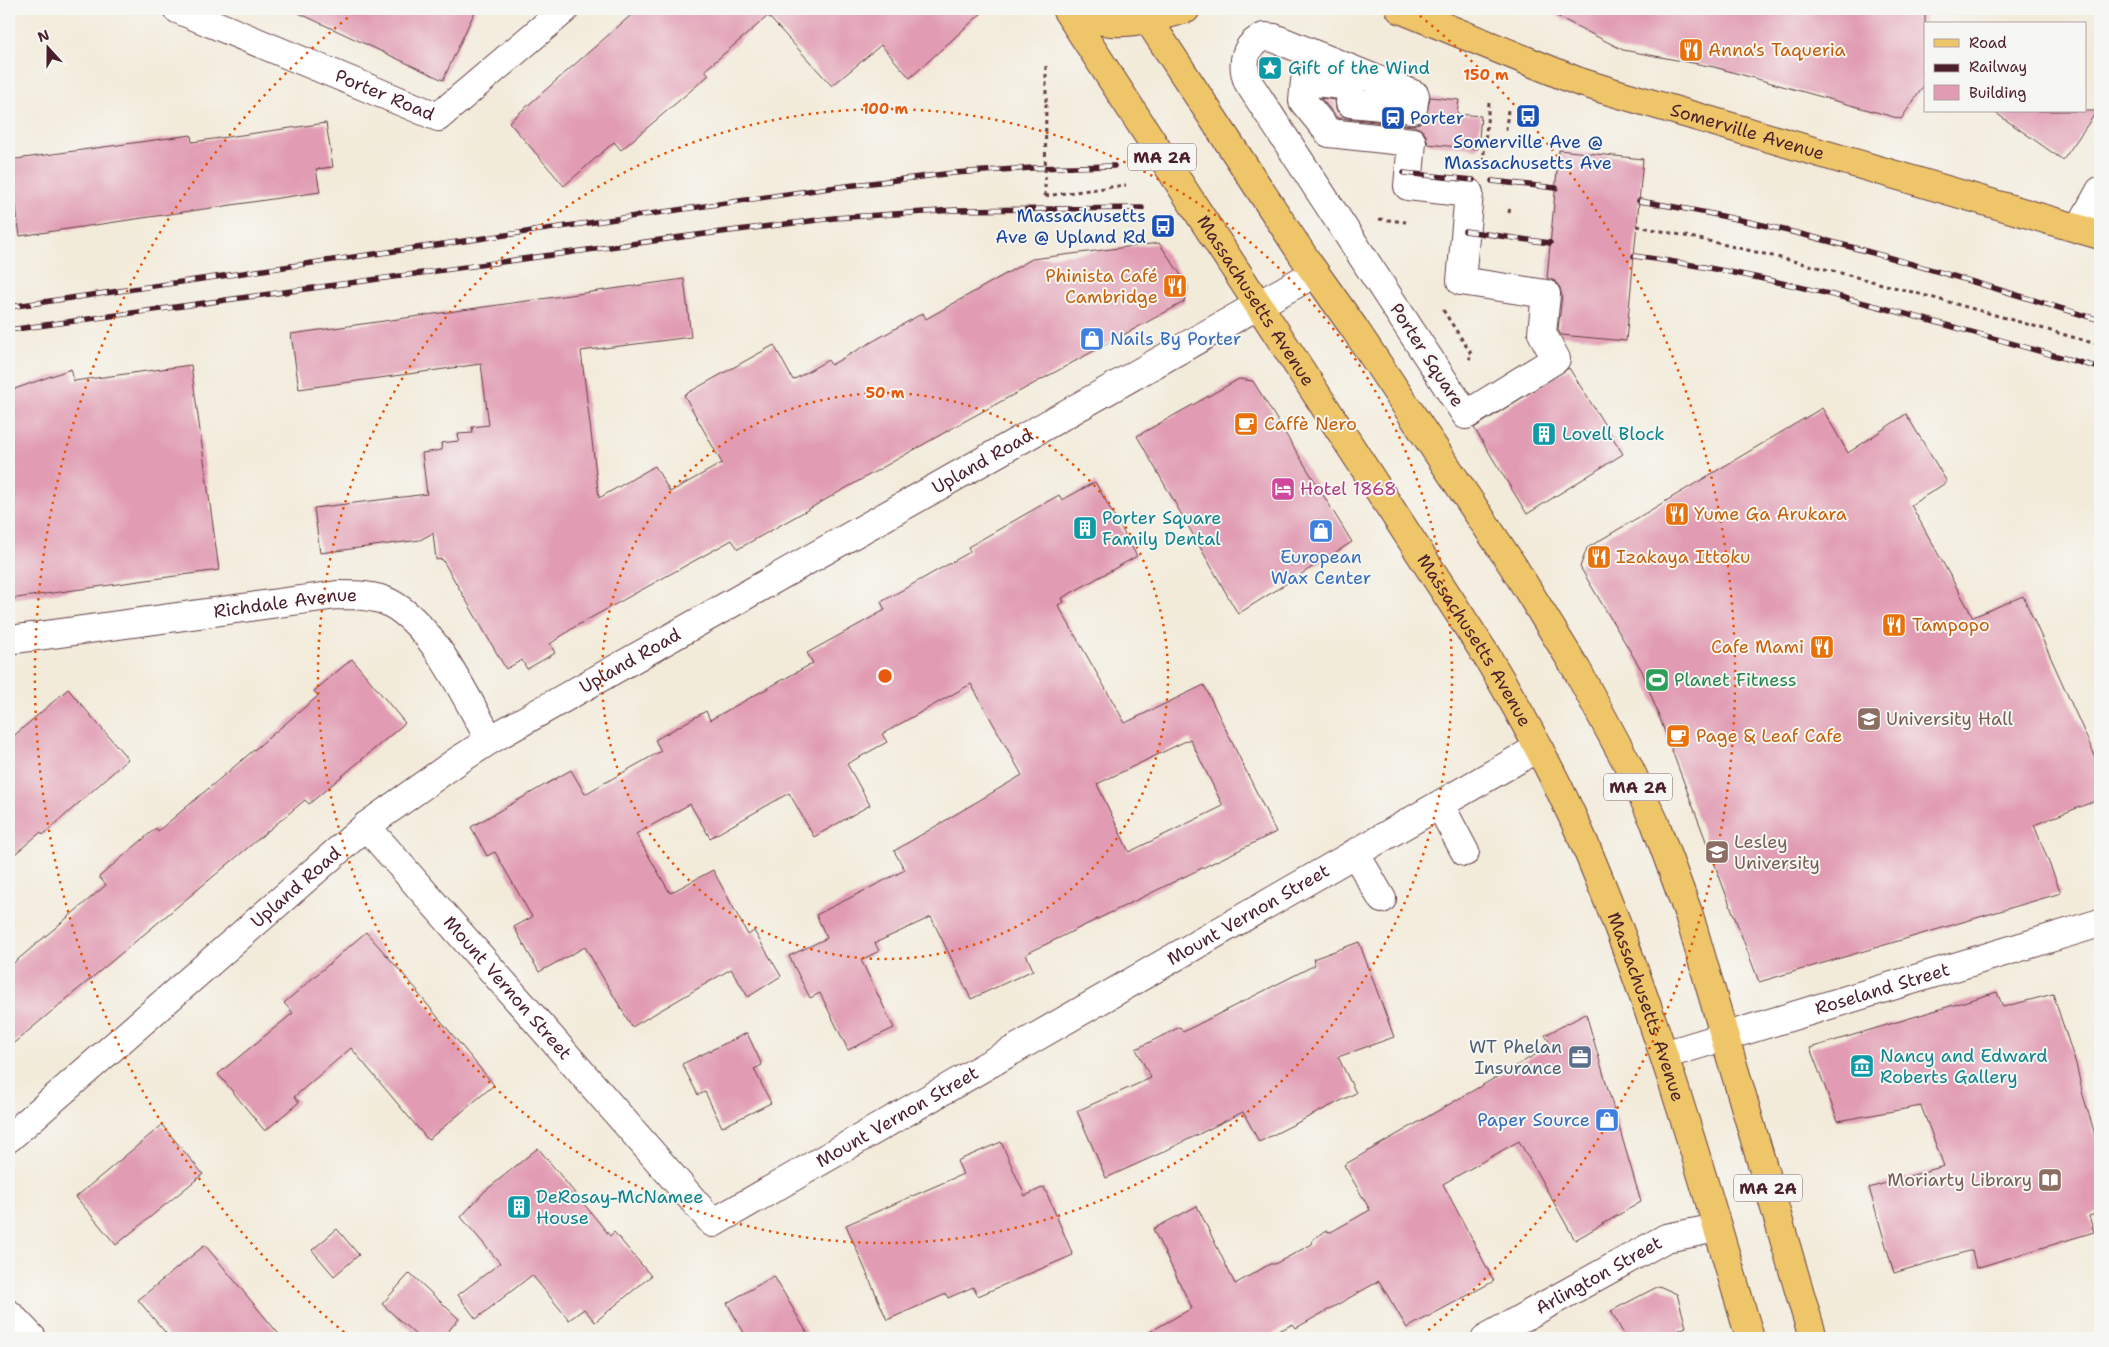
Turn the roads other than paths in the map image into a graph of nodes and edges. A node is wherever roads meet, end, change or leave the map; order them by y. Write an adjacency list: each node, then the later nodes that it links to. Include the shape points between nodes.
1 (177, 9): 2 (street, Porter Road, via 438,117)
2 (565, 9)
3 (1066, 9): 12 (main road, Massachusetts Avenue / MA 2A)
4 (1073, 9): 7 (main road, via 1095,20 1110,22 1127,22)
5 (1186, 9): 7 (main road)
6 (1400, 9): 10 (main road, Somerville Avenue, via 1609,92)
7 (1145, 14): 11 (main road, MA 2A)
8 (1415, 95): 8 (street, Porter Square, via 1274,38 1264,37 1253,42 1245,58 1248,82 1466,415 1556,359 1542,333 1546,294 1461,280 1469,193 1408,186 1412,142 1329,133 1302,101 1304,82 1351,86 1350,103 1413,109)
9 (2100, 191): 10 (street)
10 (2090, 232)
11 (1315, 273): 12 (street, Upland Road); 22 (main road, MA 2A, via 1507,557 1595,702 1642,794 1668,856 1698,942)
12 (1259, 305): 14 (street, Upland Road); 15 (main road, Massachusetts Avenue / MA 2A, via 1486,656)
13 (9, 640): 14 (street, Richdale Avenue, via 328,596 360,595 389,602 417,623 433,642)
14 (490, 740): 17 (street, Upland Road)
15 (1538, 748): 16 (street, Mount Vernon Street); 23 (main road, Massachusetts Avenue / MA 2A, via 1586,847)
16 (1440, 805): 18 (street); 19 (street, Mount Vernon Street)
17 (366, 826): 19 (street, Mount Vernon Street, via 713,1222); 24 (street, Upland Road)
18 (1465, 852)
19 (1355, 853): 20 (street)
20 (1382, 899)
21 (2100, 923): 22 (street, Roseland Street)
22 (1724, 1037): 23 (street, Roseland Street); 30 (main road, MA 2A)
23 (1664, 1055): 25 (main road, Massachusetts Avenue / MA 2A)
24 (9, 1138)
25 (1718, 1228): 28 (street, Arlington Street, via 1666,1238); 29 (main road, Massachusetts Avenue / MA 2A)
26 (9, 1314): 27 (street)
27 (32, 1338)
28 (1486, 1338)
29 (1750, 1338)
30 (1813, 1338)

